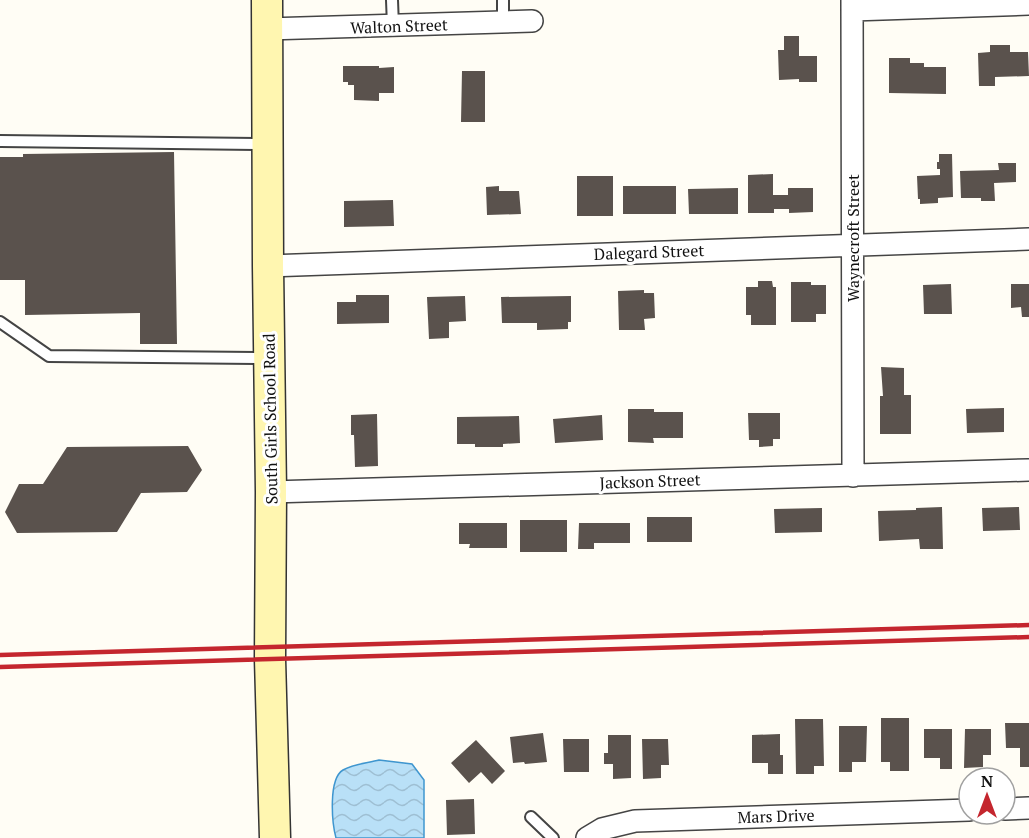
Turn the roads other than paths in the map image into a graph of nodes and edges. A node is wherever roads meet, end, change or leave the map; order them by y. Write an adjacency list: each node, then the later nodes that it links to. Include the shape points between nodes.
1 (267, 0): 9 (main road, South Girls School Road)
2 (392, 0): 8 (lane)
3 (503, 0): 7 (lane)
4 (1029, 4): 5 (street)
5 (852, 5): 13 (street, Waynecroft Street)
6 (532, 21): 7 (street, Walton Street)
7 (503, 22): 8 (street, Walton Street)
8 (393, 26): 9 (street, Walton Street)
9 (267, 29): 11 (main road, South Girls School Road)
10 (0, 141): 11 (lane)
11 (268, 144): 14 (main road, South Girls School Road)
12 (1029, 239): 13 (street, Dalegard Street)
13 (853, 245): 14 (street, Dalegard Street); 18 (street, Waynecroft Street)
14 (268, 266): 16 (main road, South Girls School Road)
15 (0, 322): 16 (lane, via 50,356)
16 (270, 358): 19 (main road, South Girls School Road)
17 (1029, 470): 18 (street, Jackson Street)
18 (853, 476): 19 (street, Jackson Street)
19 (272, 492): 22 (main road, South Girls School Road, via 270,659)
20 (957, 810): 24 (street, Mars Drive, via 634,821 602,829)
21 (531, 817): 23 (lane)
22 (275, 838)
23 (553, 838)
24 (586, 838)

